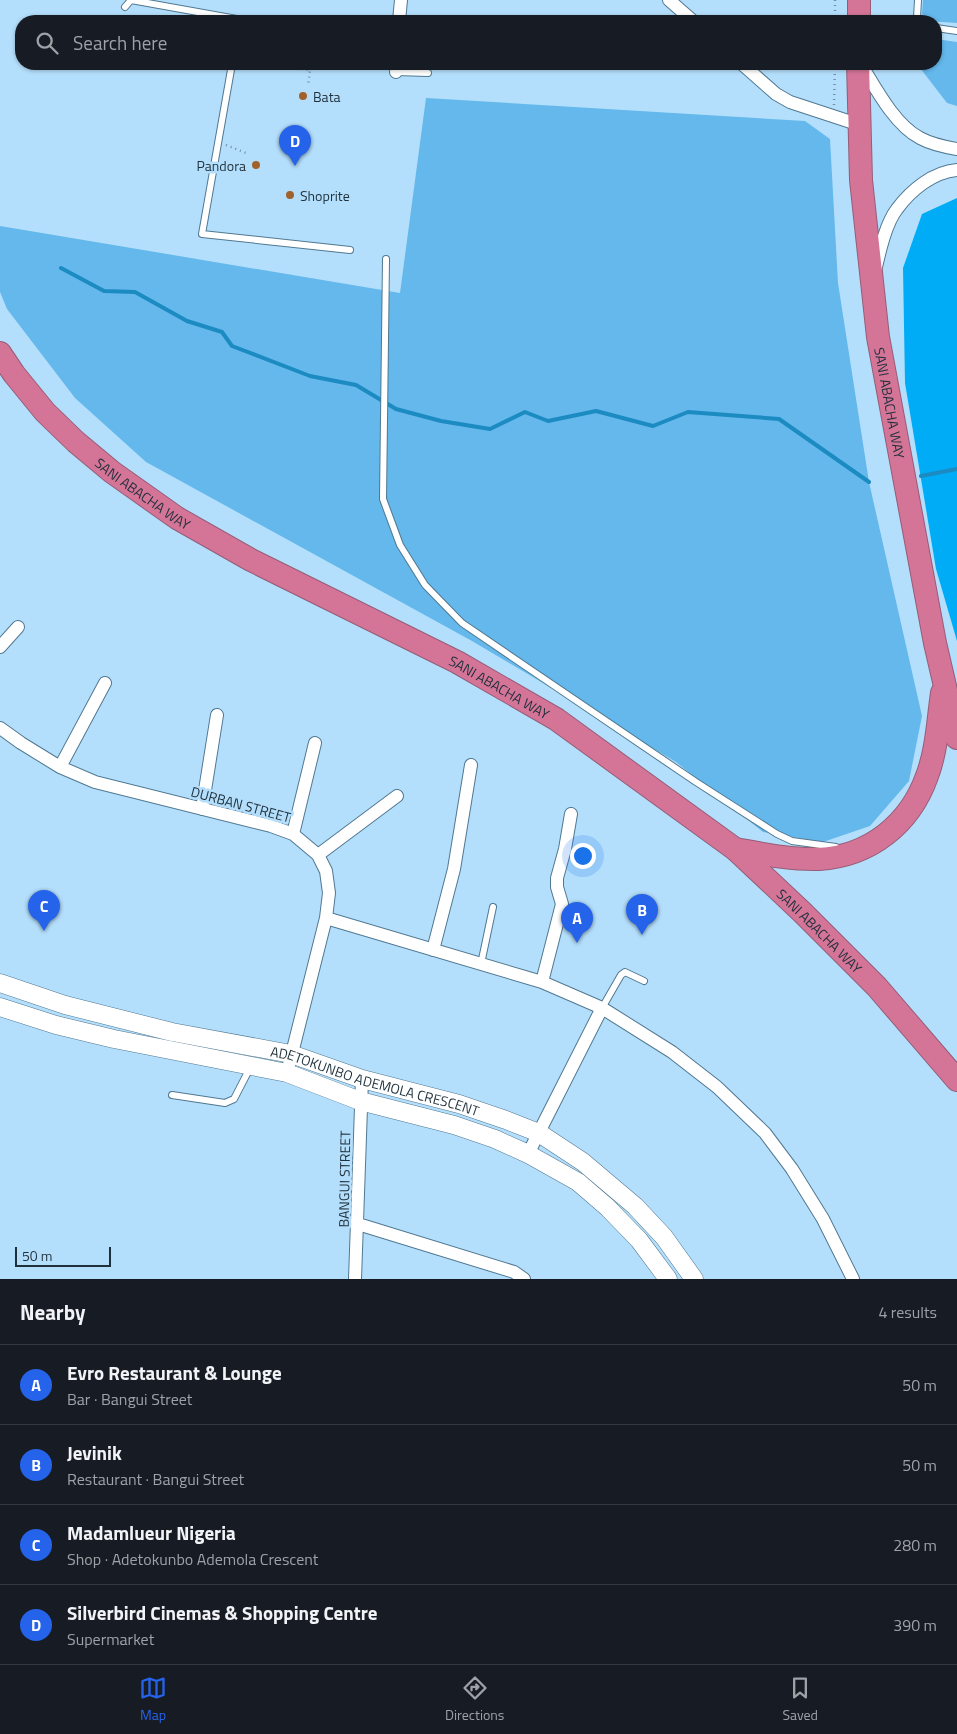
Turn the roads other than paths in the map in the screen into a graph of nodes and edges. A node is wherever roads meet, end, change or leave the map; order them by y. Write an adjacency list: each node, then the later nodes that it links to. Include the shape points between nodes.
1 (401, 0): 7 (street)
2 (669, 0): 8 (street)
3 (859, 0): 9 (highway)
4 (918, 0): 10 (lane)
5 (125, 7): 6 (lane, via 131,0)
6 (215, 15)
7 (400, 15)
8 (686, 15)
9 (859, 15)
10 (917, 15)
11 (942, 29): 12 (lane)
12 (957, 30)
13 (231, 70): 22 (lane, via 202,234)
14 (409, 70): 18 (lane)
15 (749, 70): 19 (street, via 790,102)
16 (859, 70): 19 (highway, SANI ABACHA WAY)
17 (863, 70): 20 (street, via 912,133 941,146)
18 (428, 73)
19 (860, 125): 24 (highway, SANI ABACHA WAY, via 861,180)
20 (957, 149)
21 (957, 170): 24 (street, via 928,180 896,210 882,242)
22 (350, 250)
23 (386, 259): 42 (lane, via 383,499 400,545 425,585 462,623 777,834 792,841)
24 (872, 282): 28 (highway, SANI ABACHA WAY, via 878,337)
25 (0, 353): 43 (highway, SANI ABACHA WAY, via 45,412 76,442 177,518 251,560 457,662 556,719)
26 (18, 627): 27 (street)
27 (0, 647)
28 (944, 682): 32 (highway, SANI ABACHA WAY); 40 (highway, via 928,774 918,797 901,821 888,835)
29 (105, 683): 35 (street)
30 (217, 716): 37 (street)
31 (0, 728): 35 (street, DURBAN STREET)
32 (957, 738)
33 (315, 743): 39 (street)
34 (471, 765): 47 (street, via 454,869)
35 (60, 767): 37 (street, DURBAN STREET, via 95,782)
36 (397, 796): 44 (street)
37 (202, 809): 39 (street, DURBAN STREET)
38 (571, 814): 50 (street, via 557,878 562,904)
39 (293, 834): 44 (street, DURBAN STREET)
40 (875, 842): 41 (lane); 43 (highway, via 846,855 819,859)
41 (850, 845)
42 (842, 846)
43 (735, 849): 58 (highway, SANI ABACHA WAY, via 877,987)
44 (318, 856): 46 (street, DURBAN STREET, via 326,871)
45 (493, 907): 48 (lane)
46 (326, 918): 47 (street); 54 (street, DURBAN STREET)
47 (433, 950): 48 (street)
48 (480, 964): 50 (street)
49 (644, 981): 53 (lane, via 625,972)
50 (542, 982): 53 (street)
51 (0, 983): 54 (main road, ADETOKUNBO ADEMOLA CRESCENT, via 65,1005 153,1028)
52 (0, 1006): 55 (main road, ADETOKUNBO ADEMOLA CRESCENT, via 56,1025)
53 (602, 1008): 61 (street); 68 (street, via 672,1052 717,1087 765,1133 823,1219)
54 (292, 1054): 56 (street, DURBAN STREET); 57 (main road, ADETOKUNBO ADEMOLA CRESCENT)
55 (251, 1066): 56 (main road, ADETOKUNBO ADEMOLA CRESCENT); 59 (lane, via 234,1099 225,1103)
56 (287, 1074): 60 (main road, ADETOKUNBO ADEMOLA CRESCENT)
57 (362, 1079): 60 (street, BANGUI STREET); 61 (main road, ADETOKUNBO ADEMOLA CRESCENT, via 459,1104)
58 (957, 1080)
59 (172, 1094)
60 (360, 1101): 62 (main road, ADETOKUNBO ADEMOLA CRESCENT, via 454,1124); 63 (street, BANGUI STREET)
61 (539, 1133): 62 (street); 67 (main road, ADETOKUNBO ADEMOLA CRESCENT, via 583,1162 635,1206 664,1237)
62 (528, 1154): 66 (main road, ADETOKUNBO ADEMOLA CRESCENT, via 578,1182 607,1207 639,1240)
63 (358, 1224): 64 (street, BANGUI STREET); 65 (street, via 514,1272)
64 (356, 1279)
65 (524, 1279)
66 (668, 1279)
67 (694, 1279)
68 (854, 1279)

